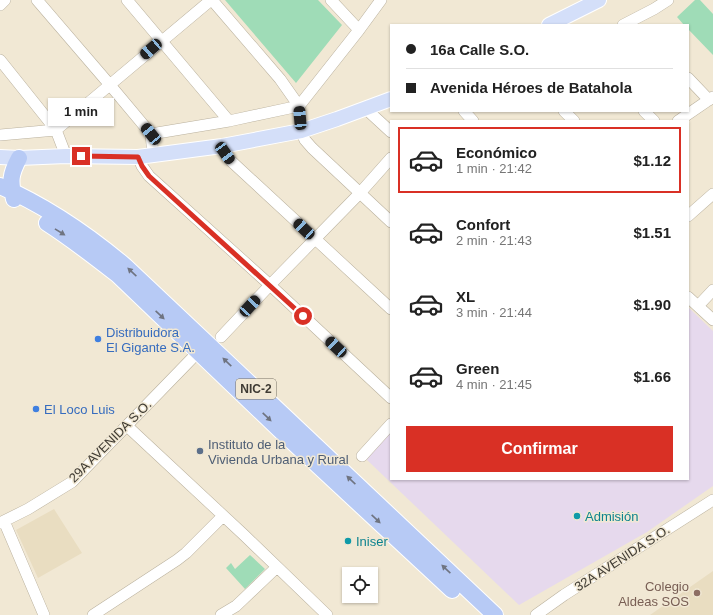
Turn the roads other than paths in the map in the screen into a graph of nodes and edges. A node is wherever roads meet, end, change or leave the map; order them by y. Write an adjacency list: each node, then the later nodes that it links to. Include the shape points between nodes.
1 (5, 0): 9 (street)
2 (37, 0): 16 (street)
3 (127, 0): 13 (street)
4 (212, 0): 13 (street); 19 (street, via 280,79)
5 (331, 0): 12 (street)
6 (381, 0): 12 (street)
7 (599, 0): 11 (main road)
8 (668, 0): 10 (street)
9 (0, 5)
10 (636, 22)
11 (551, 24)
12 (359, 30): 19 (street)
13 (161, 40): 16 (street); 28 (street)
14 (0, 60): 29 (street)
15 (689, 79): 18 (street)
16 (110, 85): 29 (street); 32 (street)
17 (390, 99): 20 (main road)
18 (711, 99): 27 (street)
19 (298, 106): 28 (street); 30 (street)
20 (366, 109): 30 (main road); 31 (street)
21 (465, 112): 24 (street)
22 (565, 112): 25 (street)
23 (645, 112): 26 (street)
24 (472, 120)
25 (573, 120)
26 (653, 120)
27 (680, 120)
28 (229, 121): 32 (street)
29 (56, 130): 33 (street); 36 (street)
30 (301, 130): 34 (main road); 41 (street, via 312,148)
31 (390, 131)
32 (151, 134): 35 (street)
33 (0, 135)
34 (222, 146): 35 (main road); 46 (street, via 231,162)
35 (153, 155): 38 (main road)
36 (66, 156): 38 (main road); 39 (main road)
37 (0, 157): 39 (main road)
38 (138, 157): 47 (street, via 149,176)
39 (19, 158): 43 (highway, via 13,170)
40 (390, 159): 41 (street, 29A AVENIDA S.O.)
41 (360, 193): 45 (street); 46 (street, 29A AVENIDA S.O.)
42 (713, 194): 44 (street)
43 (7, 195): 53 (highway, NIC-2, via 92,254)
44 (689, 215)
45 (390, 221)
46 (314, 238): 47 (street, 29A AVENIDA S.O.); 51 (street)
47 (270, 285): 53 (street, 29A AVENIDA S.O.); 54 (street)
48 (713, 290): 50 (street)
49 (689, 298): 50 (street)
50 (698, 306): 52 (street)
51 (390, 308)
52 (713, 320)
53 (209, 344): 56 (street, 29A AVENIDA S.O.); 66 (highway, NIC-2, one-way to 66, via 304,452); 67 (highway, NIC-2, one-way to 53)
54 (390, 397)
55 (390, 425): 57 (street)
56 (127, 426): 59 (street); 60 (street, 29A AVENIDA S.O., via 72,482)
57 (362, 456)
58 (711, 502): 68 (street, 32A AVENIDA S.O.)
59 (223, 516): 61 (street); 64 (street, via 186,553)
60 (2, 522): 63 (street)
61 (277, 567): 62 (street); 65 (street, via 236,606)
62 (323, 614)
63 (44, 615)
64 (93, 615)
65 (221, 615)
66 (480, 615)
67 (495, 615)
68 (536, 615)

